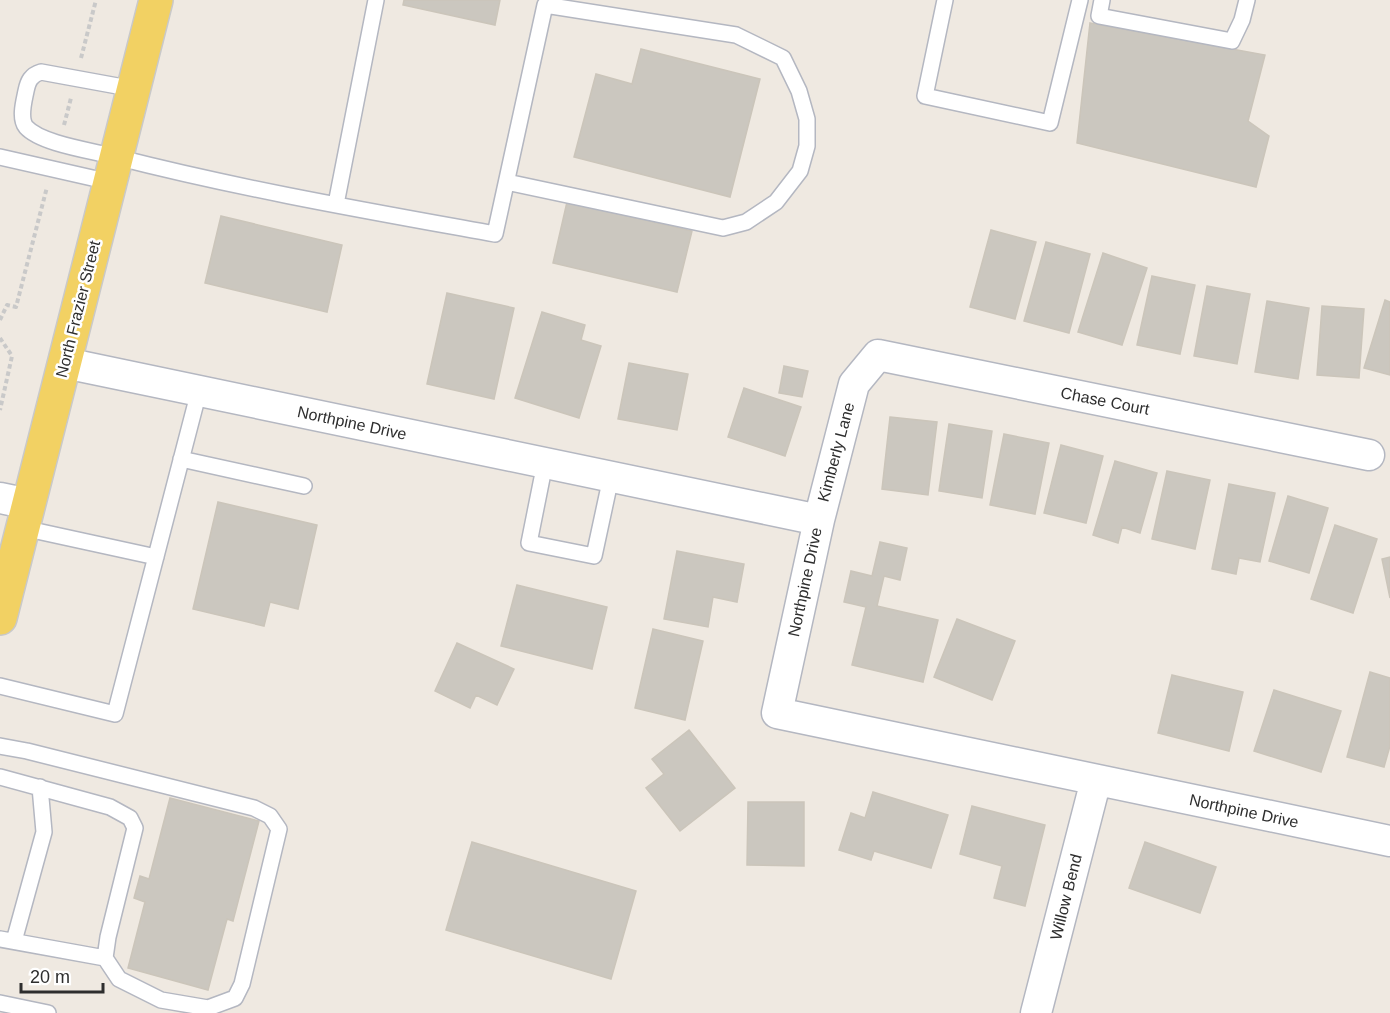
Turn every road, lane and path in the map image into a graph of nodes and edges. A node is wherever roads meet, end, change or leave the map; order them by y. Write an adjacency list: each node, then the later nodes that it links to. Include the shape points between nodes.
1 (156, 0): 7 (main road, North Frazier Street)
2 (376, 0): 11 (lane)
3 (945, 0): 4 (lane, via 925,96 1050,123)
4 (1080, 0)
5 (1102, 0): 6 (lane, via 1099,16 1232,41)
6 (1247, 0)
7 (134, 89): 9 (main road, North Frazier Street); 9 (lane, via 41,72 33,74 26,90 22,120 26,128)
8 (0, 157): 9 (lane)
9 (113, 170): 11 (lane, via 174,172); 13 (main road, North Frazier Street)
10 (507, 182): 10 (lane, via 723,228 746,222 776,202 800,171 807,146 807,119 783,58 736,35 545,5); 11 (lane, via 495,234)
11 (336, 204)
12 (0, 338): 16 (path, via 12,356)
13 (65, 363): 15 (street, Northpine Drive); 22 (main road, North Frazier Street)
14 (854, 384): 17 (street, Chase Court, via 878,355); 23 (street, Kimberly Lane)
15 (198, 391): 18 (lane); 19 (street, Northpine Drive)
16 (0, 410)
17 (1369, 455)
18 (181, 459): 21 (lane); 24 (lane)
19 (545, 463): 20 (street, Northpine Drive); 20 (lane, via 530,543 594,556)
20 (611, 477): 23 (street, Northpine Drive)
21 (304, 486)
22 (17, 510): 24 (lane); 25 (main road, North Frazier Street)
23 (819, 519): 30 (street, Northpine Drive, via 777,713)
24 (156, 557): 27 (lane, via 115,714)
25 (5, 580): 26 (main road, North Frazier Street)
26 (0, 618)
27 (0, 686)
28 (0, 746): 34 (lane, via 254,808 270,816 279,830 242,984 235,998 208,1008 161,1000 119,979)
29 (0, 777): 31 (lane)
30 (1096, 780): 32 (street, Northpine Drive); 37 (street, Willow Bend)
31 (40, 787): 33 (lane, via 44,832); 34 (lane, via 110,807 130,818 135,828)
32 (1390, 841)
33 (7, 940): 34 (lane)
34 (105, 958)
35 (0, 1003): 36 (lane)
36 (48, 1013)
37 (1036, 1013)

